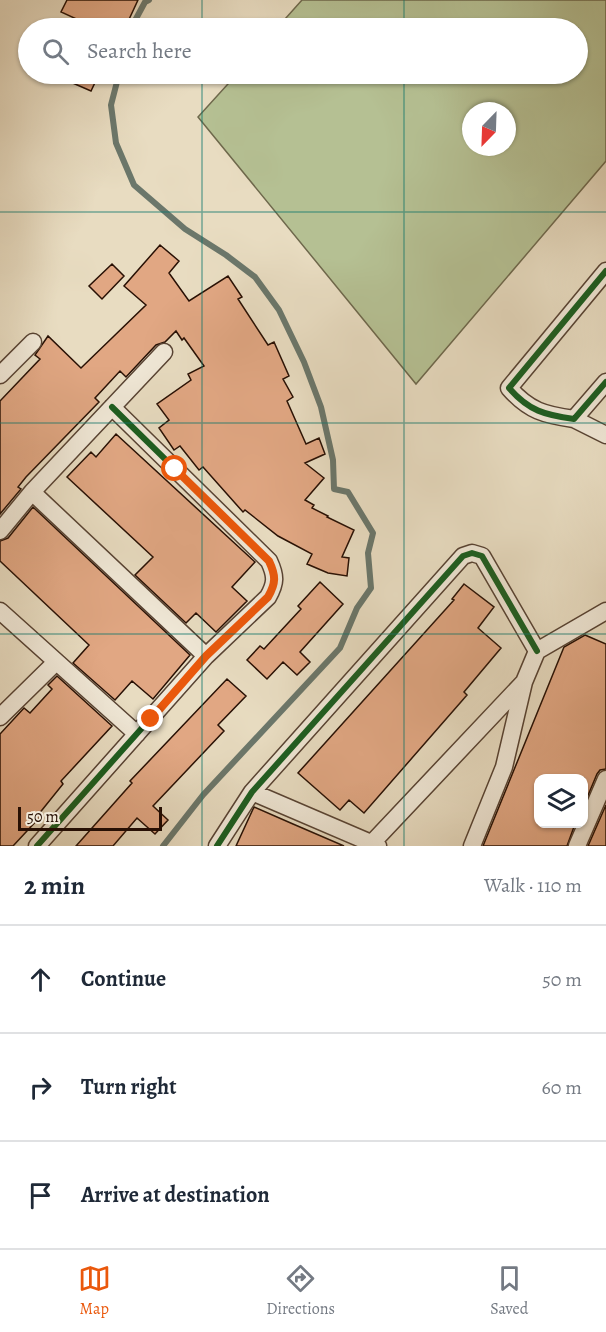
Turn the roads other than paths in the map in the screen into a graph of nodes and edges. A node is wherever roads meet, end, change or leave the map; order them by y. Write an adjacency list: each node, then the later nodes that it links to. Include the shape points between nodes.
1 (606, 271): 7 (street, via 509,388 522,402 550,416)
2 (33, 342): 4 (street)
3 (164, 352): 6 (street)
4 (0, 375)
5 (606, 382): 7 (street)
6 (112, 407): 9 (street); 14 (street, via 269,561 275,574 268,597)
7 (574, 419): 8 (street)
8 (606, 435)
9 (32, 492): 10 (street); 14 (street)
10 (0, 531)
11 (0, 611): 15 (street)
12 (606, 611): 13 (street)
13 (537, 651): 16 (street); 20 (street, via 482,556 463,556)
14 (206, 656): 18 (street)
15 (56, 662): 17 (street); 18 (street)
16 (524, 682): 21 (street); 24 (street, via 504,767)
17 (0, 717)
18 (137, 734): 22 (street)
19 (606, 779): 25 (street)
20 (252, 792): 21 (street); 23 (street)
21 (375, 845)
22 (37, 846)
23 (217, 846)
24 (472, 846)
25 (577, 846)

